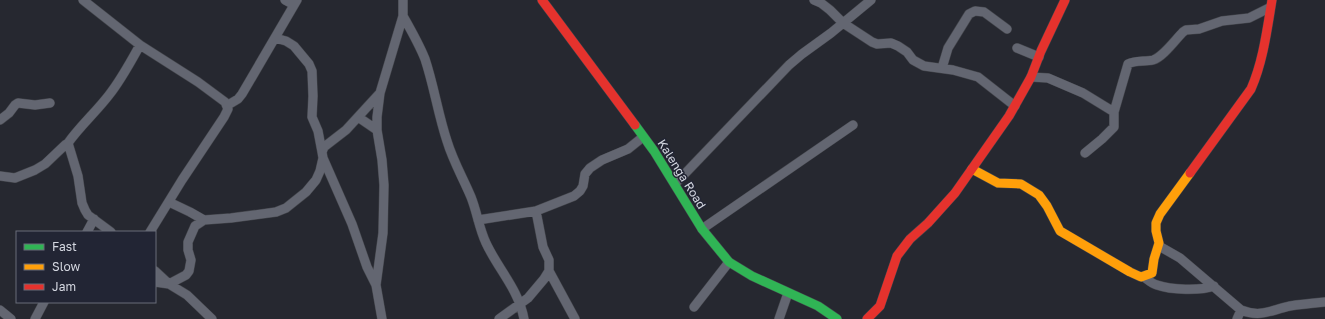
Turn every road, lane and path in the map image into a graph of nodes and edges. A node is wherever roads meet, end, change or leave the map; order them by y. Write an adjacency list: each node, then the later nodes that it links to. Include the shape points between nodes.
1 (83, 0): 14 (street)
2 (285, 0): 8 (street)
3 (403, 0): 10 (street)
4 (542, 0): 28 (street, Kalenga Road)
5 (814, 0): 11 (street, via 830,10)
6 (870, 0): 11 (street)
7 (1065, 0): 16 (street)
8 (295, 2): 13 (street)
9 (1270, 4): 23 (street, via 1249,18 1222,21 1199,29 1186,30 1156,59 1129,63); 44 (street, via 1266,36 1251,89 1160,214 1156,223)
10 (403, 16): 19 (street); 39 (street, via 424,58 447,141)
11 (843, 23): 17 (street, via 872,42 898,46 918,64); 34 (street, via 789,65)
12 (1007, 30): 17 (street, via 984,12 975,11 969,14 948,48)
13 (275, 38): 21 (street, via 242,94); 31 (street, via 294,46 310,64 312,117 318,131)
14 (140, 45): 21 (street, via 198,82); 29 (street, via 125,73)
15 (1017, 48): 16 (street)
16 (1039, 57): 18 (street)
17 (942, 68): 22 (street, via 978,77)
18 (1031, 77): 22 (street); 23 (street, via 1048,78 1083,93)
19 (380, 93): 24 (street); 27 (street)
20 (50, 103): 25 (street, via 18,103)
21 (228, 105): 35 (street, via 224,117)
22 (1015, 106): 32 (street)
23 (1114, 112): 30 (street, via 1113,128)
24 (358, 117): 27 (street); 31 (street, via 342,134 324,147)
25 (0, 120)
26 (853, 125): 40 (street)
27 (377, 130): 51 (street, via 384,184 384,218)
28 (643, 137): 34 (street, Kalenga Road); 36 (street, via 628,149 590,168 585,174 583,186 574,196)
29 (68, 143): 33 (street, via 35,170 15,178); 37 (street, via 78,176 84,210)
30 (1084, 153)
31 (322, 155): 38 (street, via 316,180 286,208 276,212); 51 (street)
32 (972, 169): 48 (street, via 998,183 1025,186 1039,196 1047,206 1060,231 1130,272); 69 (street, via 955,193 896,256 880,306)
33 (0, 176)
34 (675, 184): 40 (street, Kalenga Road)
35 (169, 202): 38 (street); 43 (street)
36 (536, 211): 39 (street); 46 (street, via 543,247 549,260)
37 (94, 219): 41 (street); 42 (street)
38 (204, 220): 50 (street, via 195,226 188,242 189,271 181,279)
39 (478, 220): 56 (street, via 486,243)
40 (702, 229): 45 (street, Kalenga Road)
41 (88, 231)
42 (110, 231)
43 (151, 231)
44 (1159, 246): 48 (street, via 1152,273); 52 (street, via 1180,258)
45 (729, 262): 53 (street, Kalenga Road); 57 (street)
46 (549, 271): 56 (street, via 528,298); 66 (street)
47 (156, 272): 50 (street)
48 (1144, 277): 52 (street, via 1158,286 1200,289)
49 (156, 282): 50 (street)
50 (169, 284): 62 (street, via 187,296)
51 (376, 285): 63 (street)
52 (1214, 286): 59 (street)
53 (788, 293): 67 (street); 68 (street, Kalenga Road, via 818,306)
54 (1325, 302): 59 (street, via 1290,306 1261,314)
55 (43, 303): 61 (street)
56 (520, 304): 64 (street); 65 (street)
57 (694, 307)
58 (0, 310): 60 (street)
59 (1241, 310): 70 (street)
60 (11, 319)
61 (35, 319)
62 (212, 319)
63 (382, 319)
64 (499, 319)
65 (524, 319)
66 (575, 319)
67 (779, 319)
68 (837, 319)
69 (867, 319)
70 (1237, 319)

